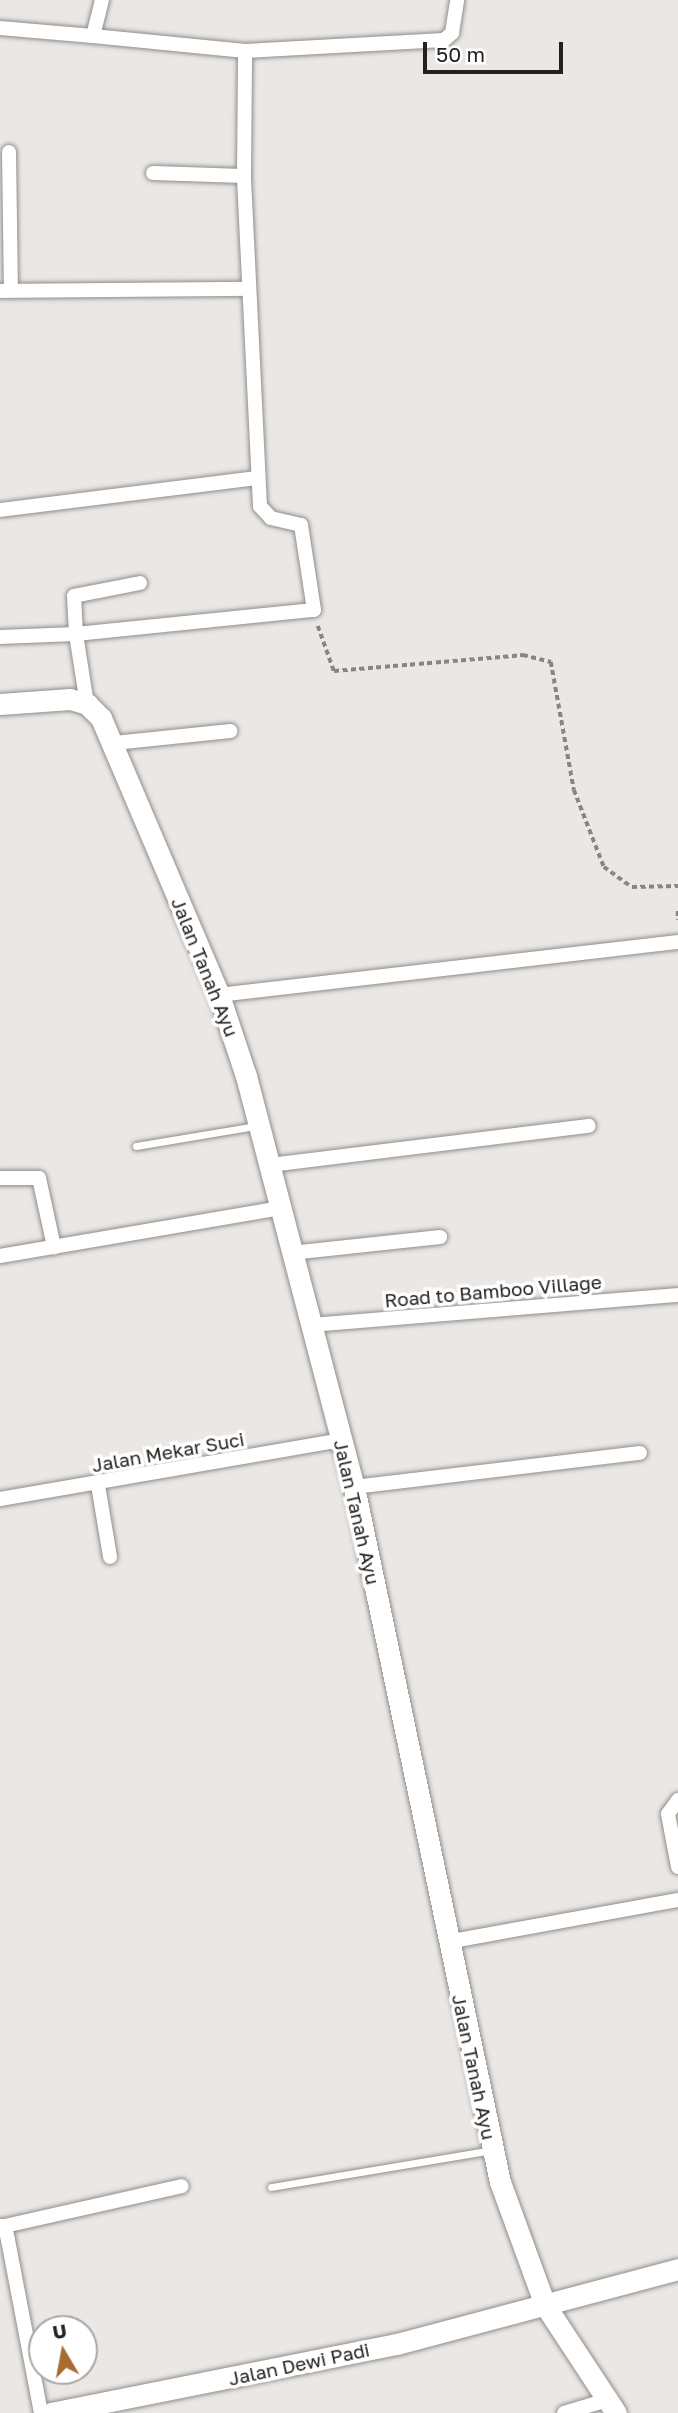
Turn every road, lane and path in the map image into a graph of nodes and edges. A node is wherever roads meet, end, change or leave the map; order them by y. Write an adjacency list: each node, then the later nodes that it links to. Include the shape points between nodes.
1 (102, 0): 4 (street)
2 (457, 0): 5 (street, via 452,33 444,40)
3 (0, 28): 4 (street)
4 (93, 36): 5 (street)
5 (245, 51): 8 (street)
6 (9, 152): 10 (street)
7 (153, 173): 8 (street)
8 (244, 176): 9 (street)
9 (249, 289): 10 (street); 11 (street)
10 (6, 291)
11 (258, 478): 12 (street); 14 (street, via 262,513 301,525 306,534)
12 (0, 510)
13 (139, 583): 15 (street, via 74,596)
14 (314, 610): 15 (street); 21 (path, via 334,671 523,655 551,662 574,790 604,867 632,887)
15 (76, 634): 16 (street); 18 (street)
16 (0, 636)
17 (0, 704): 18 (street, via 71,699)
18 (87, 704): 20 (street, Jalan Tanah Ayu)
19 (230, 732): 20 (street)
20 (114, 743): 25 (street, Jalan Tanah Ayu)
21 (678, 886)
22 (678, 911): 23 (path)
23 (678, 920)
24 (678, 942): 25 (street)
25 (219, 995): 26 (street, Jalan Tanah Ayu)
26 (260, 1125): 28 (lane); 29 (street, Jalan Tanah Ayu)
27 (589, 1126): 29 (street)
28 (136, 1146)
29 (270, 1165): 31 (street, Jalan Tanah Ayu)
30 (0, 1178): 33 (street, via 39,1178)
31 (281, 1208): 33 (street); 34 (street, Jalan Tanah Ayu)
32 (440, 1237): 34 (street)
33 (54, 1247): 35 (street)
34 (291, 1253): 37 (street, Jalan Tanah Ayu)
35 (0, 1256)
36 (678, 1295): 37 (street, Road to Bamboo Village)
37 (312, 1325): 38 (street, Jalan Tanah Ayu)
38 (341, 1440): 40 (street, Jalan Mekar Suci); 41 (street, Jalan Tanah Ayu)
39 (640, 1454): 41 (street)
40 (97, 1485): 42 (street, Jalan Mekar Suci); 43 (street)
41 (354, 1487): 47 (street, Jalan Tanah Ayu)
42 (0, 1499)
43 (110, 1557)
44 (678, 1800): 45 (street, via 668,1814)
45 (678, 1867)
46 (678, 1900): 47 (street)
47 (447, 1942): 48 (street, Jalan Tanah Ayu)
48 (493, 2150): 50 (lane); 53 (street, Jalan Tanah Ayu, via 510,2214)
49 (182, 2186): 51 (street)
50 (271, 2187)
51 (3, 2226): 56 (street)
52 (678, 2269): 53 (street, Jalan Dewi Padi)
53 (545, 2305): 54 (street, Jalan Tanah Ayu); 55 (street, Jalan Dewi Padi, via 397,2344)
54 (612, 2407): 58 (street)
55 (75, 2411): 57 (street, Jalan Dewi Padi)
56 (41, 2413)
57 (51, 2413)
58 (564, 2413)

